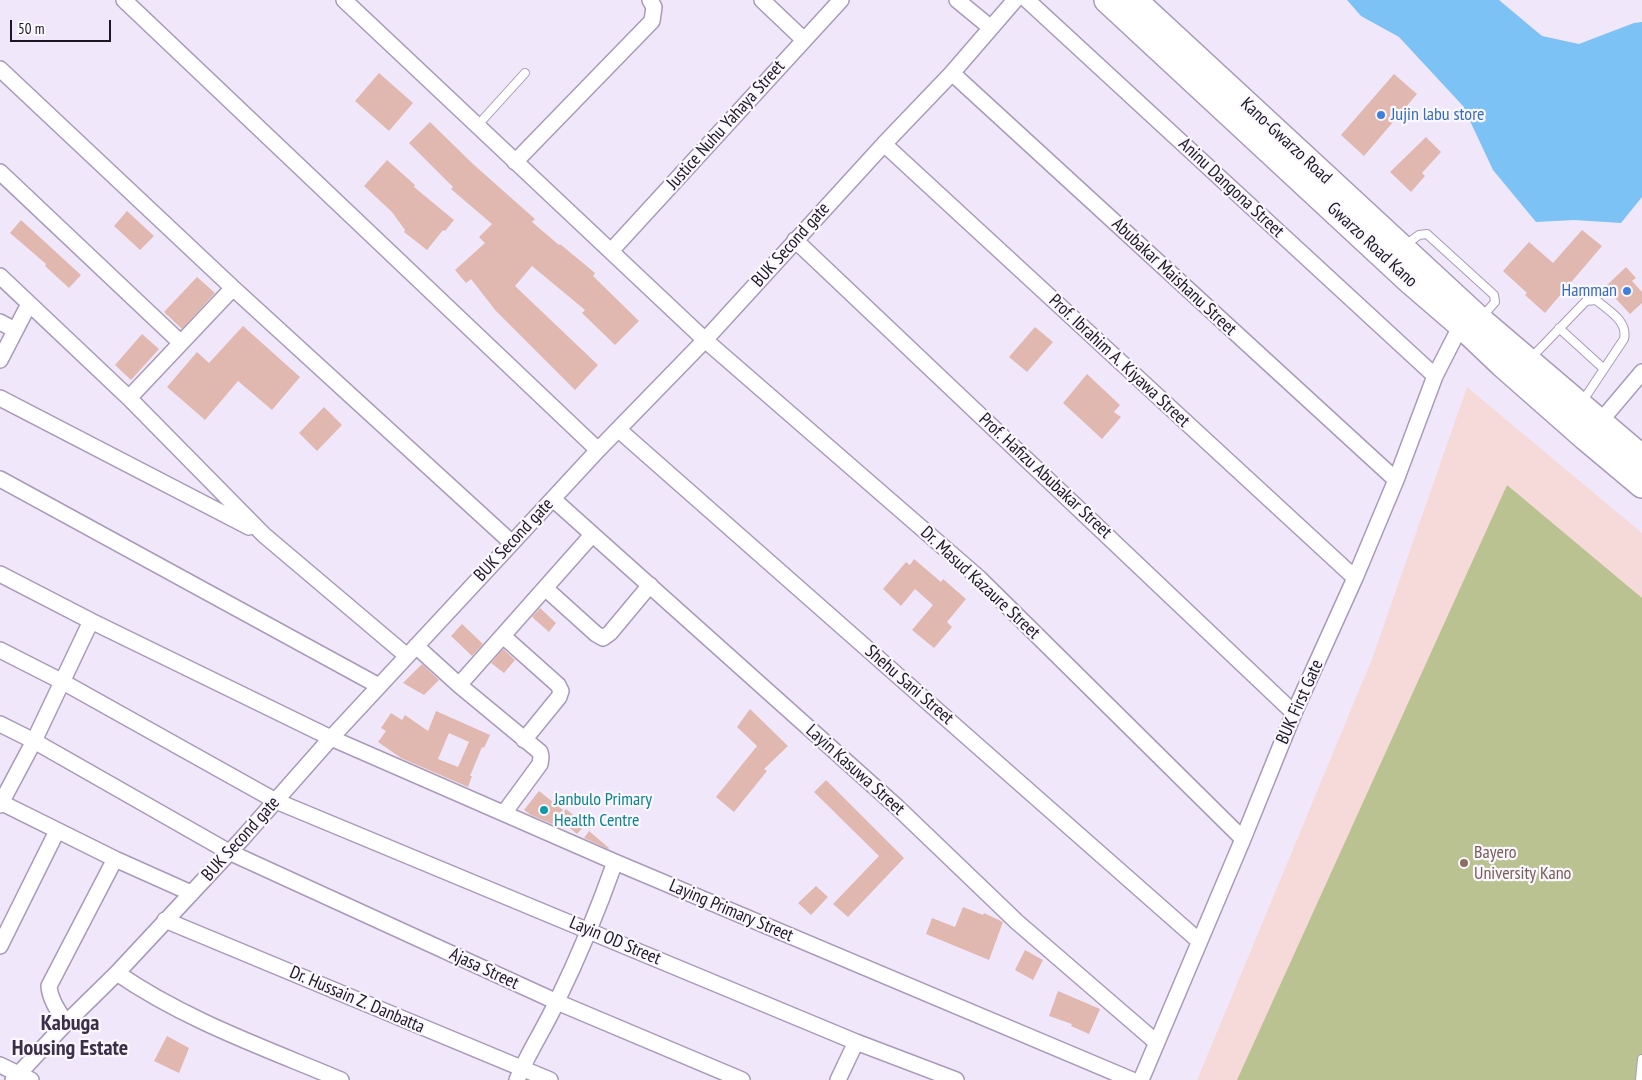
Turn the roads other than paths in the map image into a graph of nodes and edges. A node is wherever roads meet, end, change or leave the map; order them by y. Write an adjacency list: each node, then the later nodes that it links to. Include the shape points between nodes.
1 (124, 0): 41 (street)
2 (344, 0): 16 (street, Dr. Masud Kazaure Street)
3 (650, 0): 18 (street, via 654,7 652,21)
4 (762, 0): 12 (street)
5 (841, 0): 12 (street, Justice Nuhu Yahaya Street)
6 (957, 0): 11 (street)
7 (1015, 0): 11 (street, BUK Second gate)
8 (1027, 0): 35 (street, Aninu Dangona Street)
9 (1107, 0): 26 (main road, Gwarzo Road Kano, via 1404,275)
10 (1134, 0): 26 (main road, Kano-Gwarzo Road, via 1401,247)
11 (991, 28): 15 (street, BUK Second gate)
12 (804, 40): 21 (street, Justice Nuhu Yahaya Street)
13 (0, 69): 23 (street)
14 (525, 73): 16 (lane)
15 (952, 73): 17 (street, BUK Second gate); 44 (street, Abubakar Maishanu Street)
16 (477, 126): 18 (street, Dr. Masud Kazaure Street)
17 (884, 144): 20 (street, BUK Second gate); 51 (street, Prof. Ibrahim A. Kiyawa Street)
18 (515, 162): 21 (street, Dr. Masud Kazaure Street)
19 (0, 172): 30 (street)
20 (795, 240): 29 (street, BUK Second gate); 61 (street, Prof. Hafizu Abubakar Street)
21 (611, 251): 29 (street, Dr. Masud Kazaure Street)
22 (0, 276): 24 (street)
23 (233, 288): 30 (street); 49 (street)
24 (29, 304): 28 (street); 37 (street)
25 (0, 322): 28 (street)
26 (1470, 322): 32 (main road, Kano-Gwarzo Road); 35 (street, BUK First Gate); 45 (main road, Gwarzo Road Kano, via 1516,377)
27 (1560, 328): 32 (lane); 33 (lane); 33 (lane, via 1586,301 1591,300 1596,300 1622,322 1624,339)
28 (15, 330): 31 (street)
29 (705, 340): 40 (street, BUK Second gate); 70 (street, Dr. Masud Kazaure Street, via 979,578)
30 (181, 344): 37 (street)
31 (0, 360)
32 (1528, 361): 38 (main road, Kano-Gwarzo Road)
33 (1604, 369): 38 (lane)
34 (1642, 372): 39 (street)
35 (1435, 376): 44 (street, BUK First Gate)
36 (0, 398): 47 (street)
37 (129, 398): 47 (street)
38 (1580, 406): 39 (main road, Kano-Gwarzo Road)
39 (1599, 422): 42 (main road, Kano-Gwarzo Road)
40 (619, 430): 41 (street, BUK Second gate); 77 (street, Shehu Sani Street)
41 (598, 450): 46 (street, BUK Second gate)
42 (1642, 458)
43 (0, 479): 60 (street)
44 (1396, 480): 51 (street, BUK First Gate)
45 (1642, 485)
46 (553, 499): 48 (street, Layin Kasuwa Street); 49 (street, BUK Second gate)
47 (264, 535): 57 (street)
48 (592, 535): 52 (street, Layin Kasuwa Street); 53 (street)
49 (512, 543): 57 (street, BUK Second gate)
50 (0, 574): 54 (street, Laying Primary Street)
51 (1355, 578): 61 (street, BUK First Gate)
52 (650, 585): 53 (street, via 603,638); 83 (street, Layin Kasuwa Street, via 896,806 1017,922)
53 (545, 588): 55 (street)
54 (91, 621): 58 (street); 63 (street, Laying Primary Street)
55 (503, 636): 59 (street); 64 (street, via 558,685 560,691 559,697)
56 (0, 650): 58 (street, Layin OD Street)
57 (412, 651): 59 (street); 60 (street, BUK Second gate)
58 (63, 682): 65 (street); 66 (street, Layin OD Street)
59 (459, 685): 64 (street)
60 (379, 686): 63 (street, BUK Second gate)
61 (1294, 712): 70 (street, BUK First Gate)
62 (0, 724): 65 (street, Ajasa Street)
63 (331, 738): 66 (street, BUK Second gate); 68 (street, Laying Primary Street)
64 (524, 740): 68 (street, via 540,752 540,764)
65 (34, 741): 67 (street); 71 (street, Ajasa Street)
66 (276, 800): 71 (street, BUK Second gate); 76 (street, Layin OD Street)
67 (0, 803): 69 (street)
68 (504, 814): 73 (street, Laying Primary Street)
69 (57, 831): 72 (street); 78 (street)
70 (1243, 839): 77 (street, BUK First Gate)
71 (229, 852): 74 (street, BUK Second gate); 80 (street, Ajasa Street)
72 (115, 859): 74 (street); 81 (street, via 49,986 53,1001)
73 (615, 862): 76 (street); 93 (street, Laying Primary Street)
74 (190, 893): 75 (street, BUK Second gate)
75 (165, 920): 79 (street, BUK Second gate); 86 (street, Dr. Hussain Z. Danbatta)
76 (590, 930): 80 (street); 82 (street, Layin OD Street)
77 (1199, 941): 83 (street, BUK First Gate)
78 (0, 946)
79 (117, 973): 81 (street, BUK Second gate); 88 (street, via 207,1023)
80 (557, 1002): 86 (street); 90 (street, Ajasa Street)
81 (66, 1023): 87 (street, BUK Second gate)
82 (856, 1042): 91 (street); 92 (street, Layin OD Street)
83 (1156, 1042): 94 (street, BUK First Gate)
84 (1642, 1059): 95 (lane)
85 (0, 1065): 87 (street)
86 (520, 1074): 89 (street, Dr. Hussain Z. Danbatta)
87 (21, 1078)
88 (341, 1080)
89 (550, 1080)
90 (742, 1080)
91 (838, 1080)
92 (956, 1080)
93 (1132, 1080)
94 (1141, 1080)
95 (1640, 1080)

